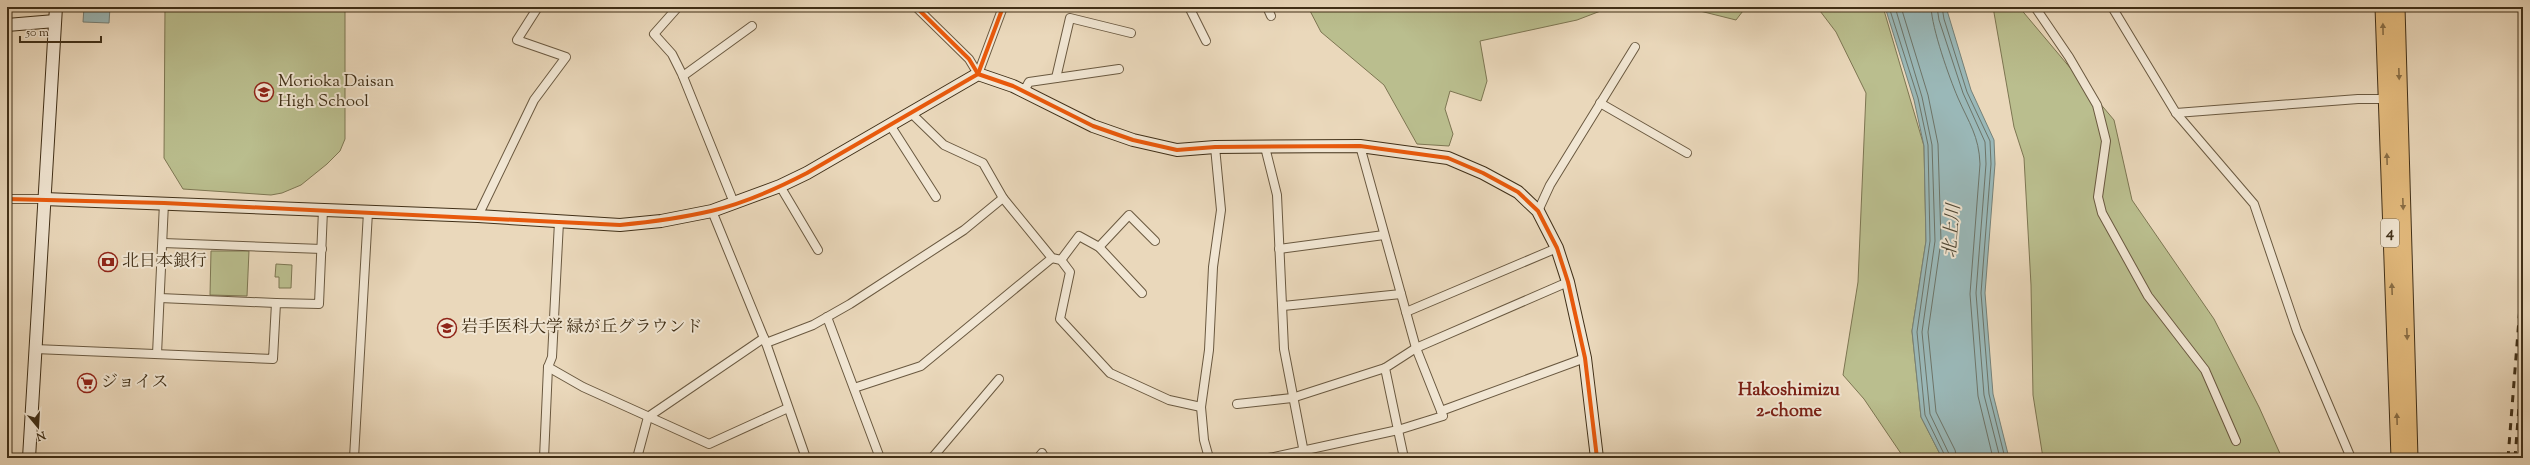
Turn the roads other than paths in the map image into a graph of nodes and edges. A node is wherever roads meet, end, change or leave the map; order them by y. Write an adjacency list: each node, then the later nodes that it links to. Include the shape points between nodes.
1 (56, 7): 13 (street)
2 (538, 7): 44 (street, via 517,40 566,57 534,100)
3 (678, 7): 21 (street, via 654,34 672,54)
4 (916, 7): 20 (street, via 969,59)
5 (1004, 7): 20 (street)
6 (1189, 7): 17 (street)
7 (1267, 7): 12 (street)
8 (2036, 7): 80 (street, via 2070,57 2097,105 2106,141 2098,197 2102,213 2148,296 2205,370)
9 (2112, 7): 27 (street)
10 (2383, 7): 24 (highway, 4, one-way to 10)
11 (2397, 7): 24 (highway, 4, one-way to 24)
12 (1271, 16)
13 (55, 21): 14 (street); 36 (street)
14 (7, 25)
15 (752, 26): 21 (street)
16 (1131, 33): 22 (street, via 1070,18)
17 (1206, 41)
18 (1635, 47): 25 (street)
19 (1119, 69): 22 (street)
20 (978, 74): 23 (street); 26 (street)
21 (683, 76): 39 (street)
22 (1056, 78): 23 (street, via 1029,82)
23 (1024, 91): 30 (street, via 1092,126 1133,140 1177,150)
24 (2392, 99): 27 (street, via 2267,105); 96 (highway, 4, one-way to 24); 97 (highway, 4, one-way to 97)
25 (1600, 103): 32 (street); 42 (street, via 1550,185)
26 (910, 112): 28 (street); 35 (street, via 944,144 983,163)
27 (2176, 113): 95 (street, via 2254,204 2297,331)
28 (890, 125): 33 (street); 34 (street)
29 (1360, 146): 31 (street); 42 (street, via 1448,158 1518,192); 46 (street)
30 (1214, 147): 31 (street); 75 (street, via 1222,210 1213,267 1208,350)
31 (1264, 147): 51 (street, via 1277,195)
32 (1687, 153)
33 (780, 186): 39 (street); 53 (street)
34 (936, 198)
35 (1003, 198): 54 (street); 63 (street, via 964,230)
36 (44, 199): 37 (street); 38 (street); 66 (street)
37 (7, 200)
38 (164, 203): 40 (street); 48 (street)
39 (734, 203): 41 (street)
40 (323, 210): 43 (street); 52 (street)
41 (712, 211): 45 (street, via 661,221 620,225); 64 (street)
42 (1538, 211): 50 (street)
43 (368, 212): 44 (street); 83 (street)
44 (478, 216): 45 (street)
45 (559, 222): 69 (street, via 552,357)
46 (1384, 235): 51 (street); 58 (street)
47 (1155, 241): 49 (street, via 1129,215)
48 (162, 243): 52 (street); 59 (street)
49 (1099, 247): 55 (street, via 1080,236); 57 (street)
50 (1557, 248): 56 (street); 62 (street)
51 (1279, 249): 61 (street)
52 (322, 250): 60 (street, via 319,304)
53 (818, 250)
54 (1052, 258): 55 (street); 72 (street, via 921,366)
55 (1061, 260): 75 (street, via 1070,272 1060,319 1110,373 1169,400)
56 (1568, 282): 65 (street); 68 (street)
57 (1142, 293)
58 (1401, 294): 61 (street); 62 (street)
59 (160, 298): 60 (street); 67 (street)
60 (276, 303): 67 (street, via 273,359)
61 (1283, 306): 73 (street, via 1284,349)
62 (1406, 312): 65 (street)
63 (827, 317): 64 (street); 72 (street)
64 (765, 341): 76 (street); 78 (street)
65 (1416, 348): 70 (street); 77 (street)
66 (35, 349): 67 (street); 82 (street)
67 (157, 354)
68 (1585, 358): 77 (street); 94 (street)
69 (548, 367): 78 (street, via 583,387); 84 (street)
70 (1385, 368): 73 (street); 79 (street)
71 (1000, 379): 88 (street)
72 (854, 388): 87 (street)
73 (1292, 398): 74 (street); 81 (street)
74 (1237, 404)
75 (1201, 407): 91 (street, via 1204,440)
76 (788, 408): 78 (street, via 709,444); 86 (street)
77 (1441, 411): 79 (street, via 1443,416)
78 (648, 417): 85 (street)
79 (1398, 430): 81 (street); 93 (street)
80 (2236, 441)
81 (1304, 454): 92 (street)
82 (29, 458)
83 (354, 458)
84 (544, 458)
85 (636, 458)
86 (806, 458)
87 (880, 458)
88 (932, 458)
89 (1038, 458): 90 (street, via 1042,453)
90 (1045, 458)
91 (1209, 458)
92 (1269, 458)
93 (1404, 458)
94 (1597, 458)
95 (2351, 458)
96 (2399, 458)
97 (2410, 458)

